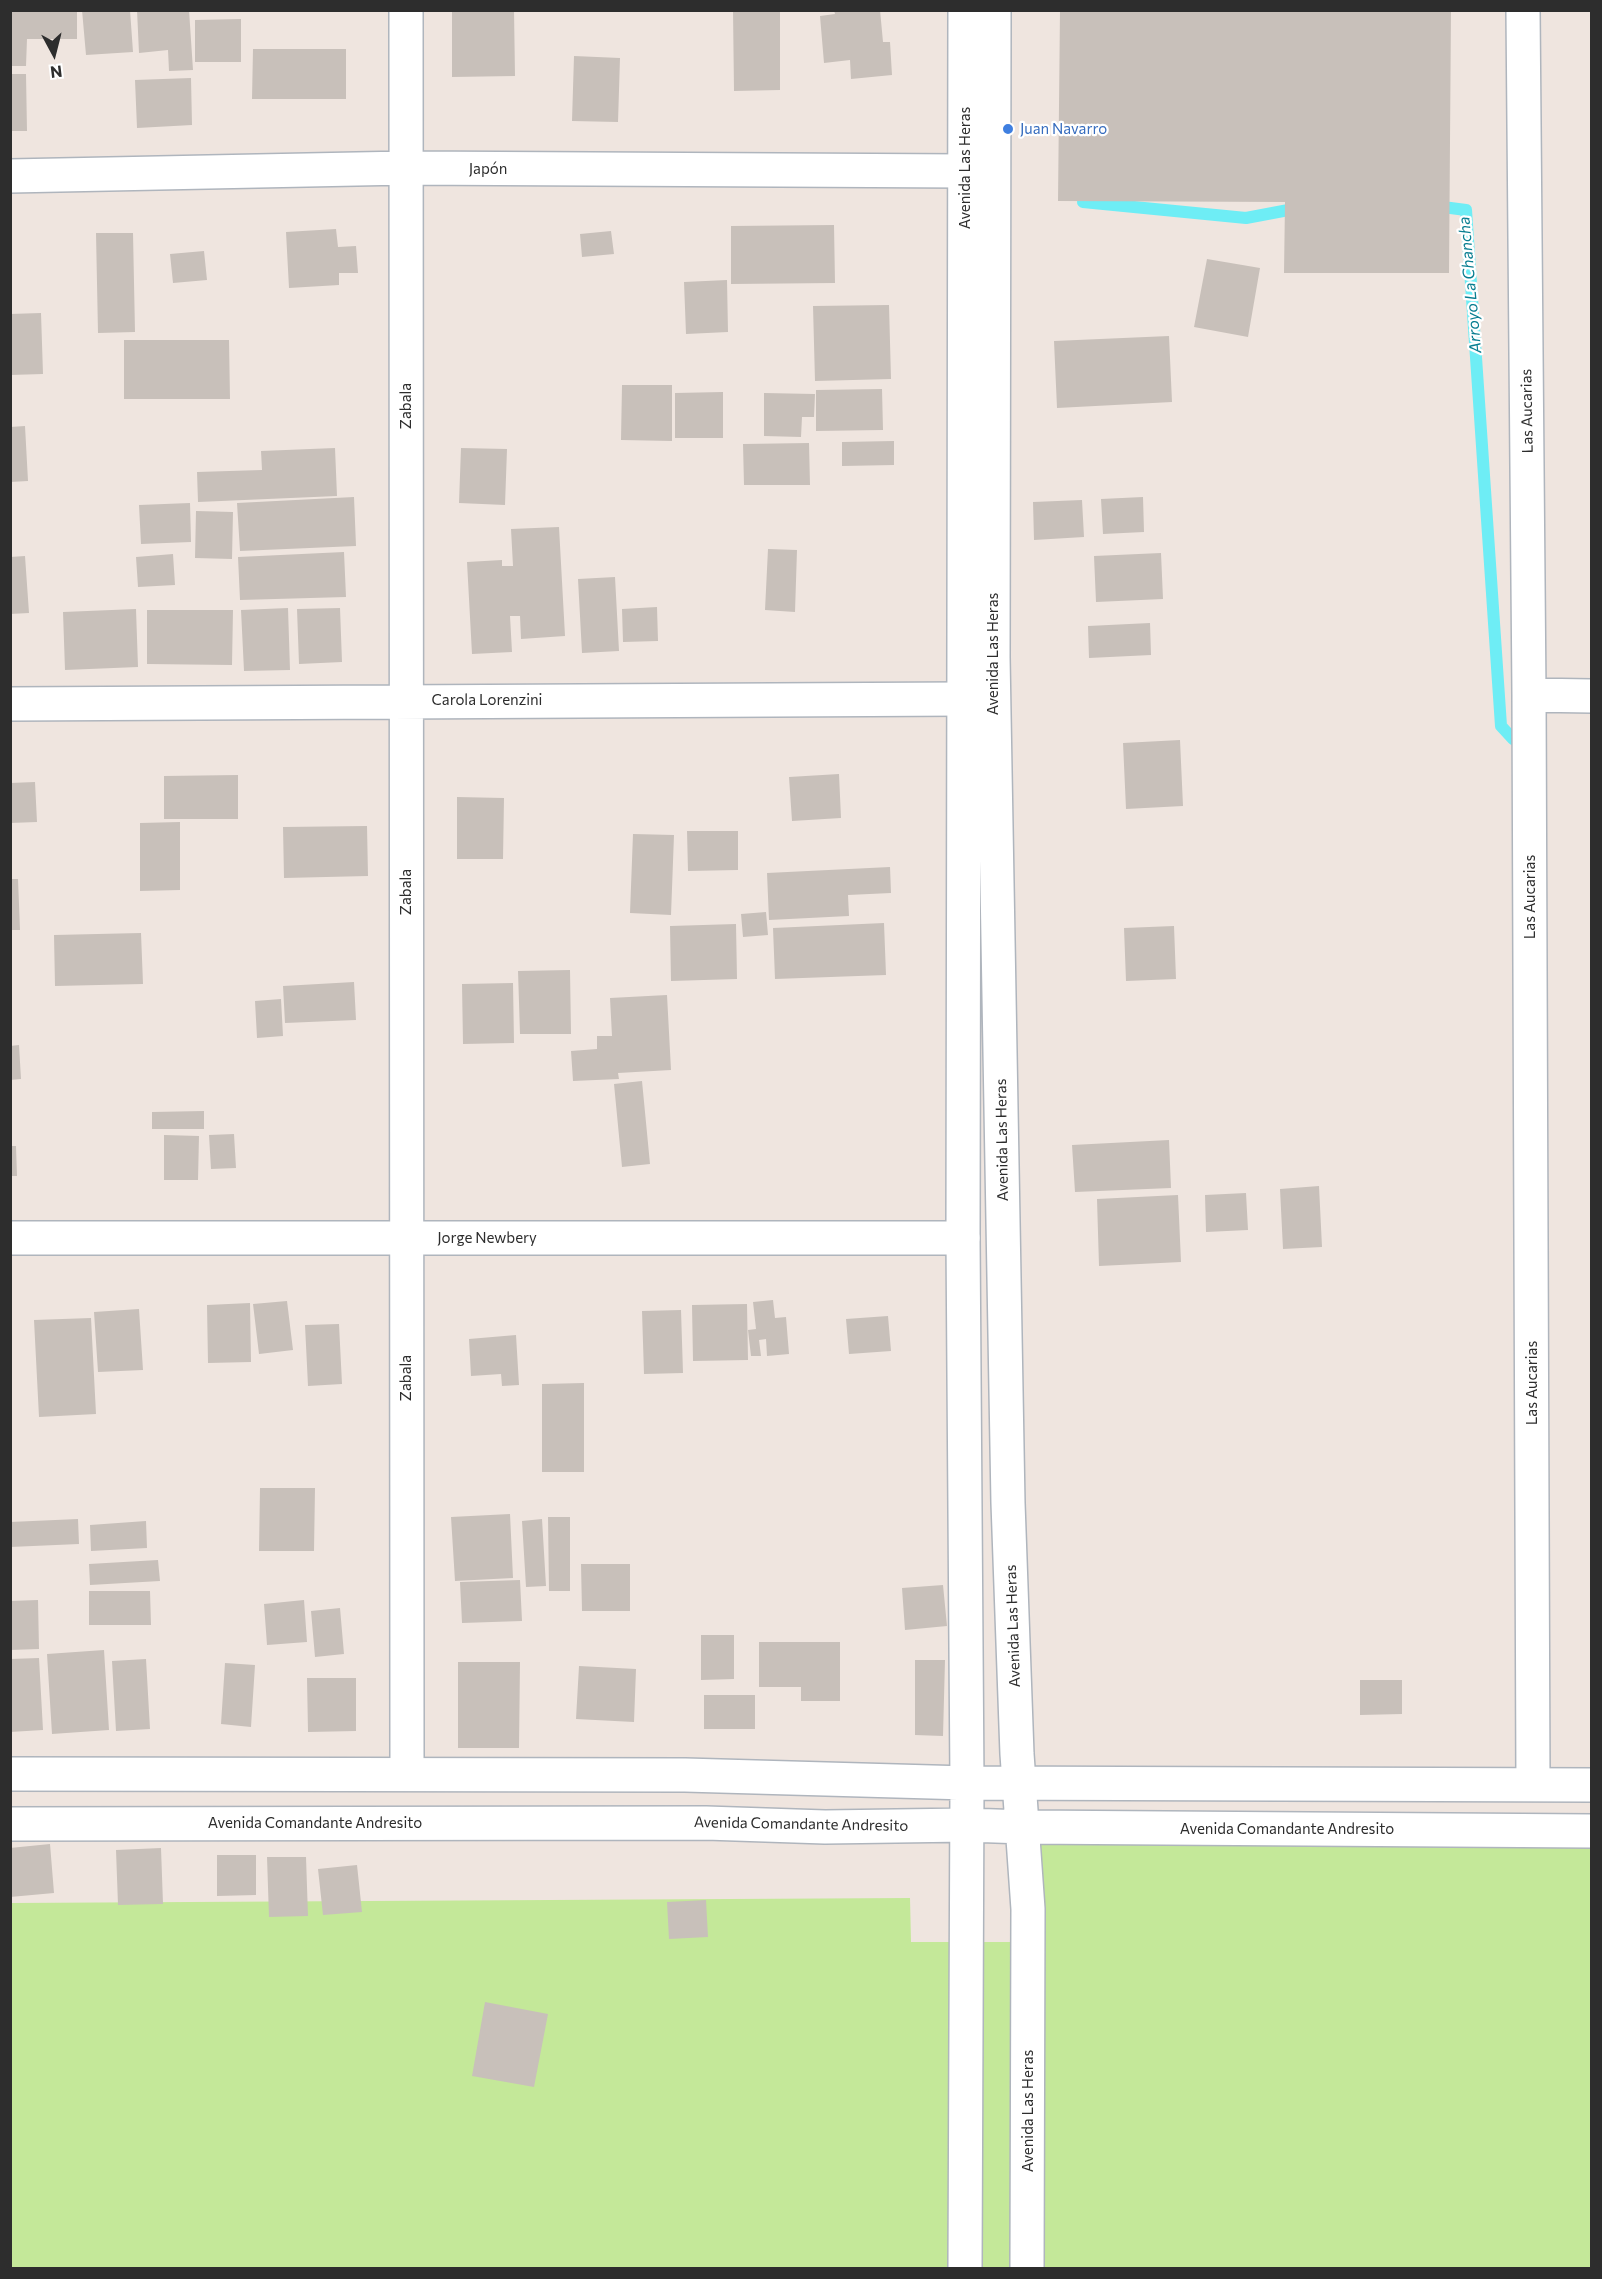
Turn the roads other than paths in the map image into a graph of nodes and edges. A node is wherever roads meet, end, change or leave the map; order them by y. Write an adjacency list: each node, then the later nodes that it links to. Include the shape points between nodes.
1 (406, 10): 5 (main road, Zabala)
2 (965, 10): 6 (main road, Avenida Las Heras)
3 (994, 10): 18 (main road, Avenida Las Heras, via 993,657 1008,1491)
4 (1523, 10): 8 (main road, Las Aucarias)
5 (406, 168): 6 (main road, Japón); 7 (main road, Japón); 11 (main road, Zabala)
6 (965, 171): 10 (main road, Avenida Las Heras)
7 (10, 176)
8 (1529, 695): 9 (main road); 20 (main road, Las Aucarias)
9 (1592, 696)
10 (964, 699): 11 (main road, Carola Lorenzini); 15 (main road, Avenida Las Heras)
11 (406, 700): 12 (main road, Carola Lorenzini); 14 (main road, Zabala)
12 (10, 704)
13 (10, 1238): 14 (main road, Jorge Newbery)
14 (406, 1238): 15 (main road, Jorge Newbery); 17 (main road, Zabala)
15 (963, 1238): 19 (main road, Avenida Las Heras)
16 (10, 1774): 17 (main road)
17 (406, 1774): 19 (main road, via 685,1775)
18 (1021, 1782): 19 (main road); 20 (main road); 24 (main road, Avenida Las Heras)
19 (967, 1783): 23 (main road, Avenida Las Heras)
20 (1533, 1784): 21 (main road)
21 (1592, 1785)
22 (10, 1824): 23 (main road, Avenida Comandante Andresito)
23 (966, 1825): 24 (main road, Avenida Comandante Andresito); 26 (main road, Avenida Las Heras)
24 (1023, 1827): 25 (main road, Avenida Comandante Andresito); 27 (main road, Avenida Las Heras, via 1028,1909)
25 (1592, 1831)
26 (965, 2268)
27 (1027, 2268)

